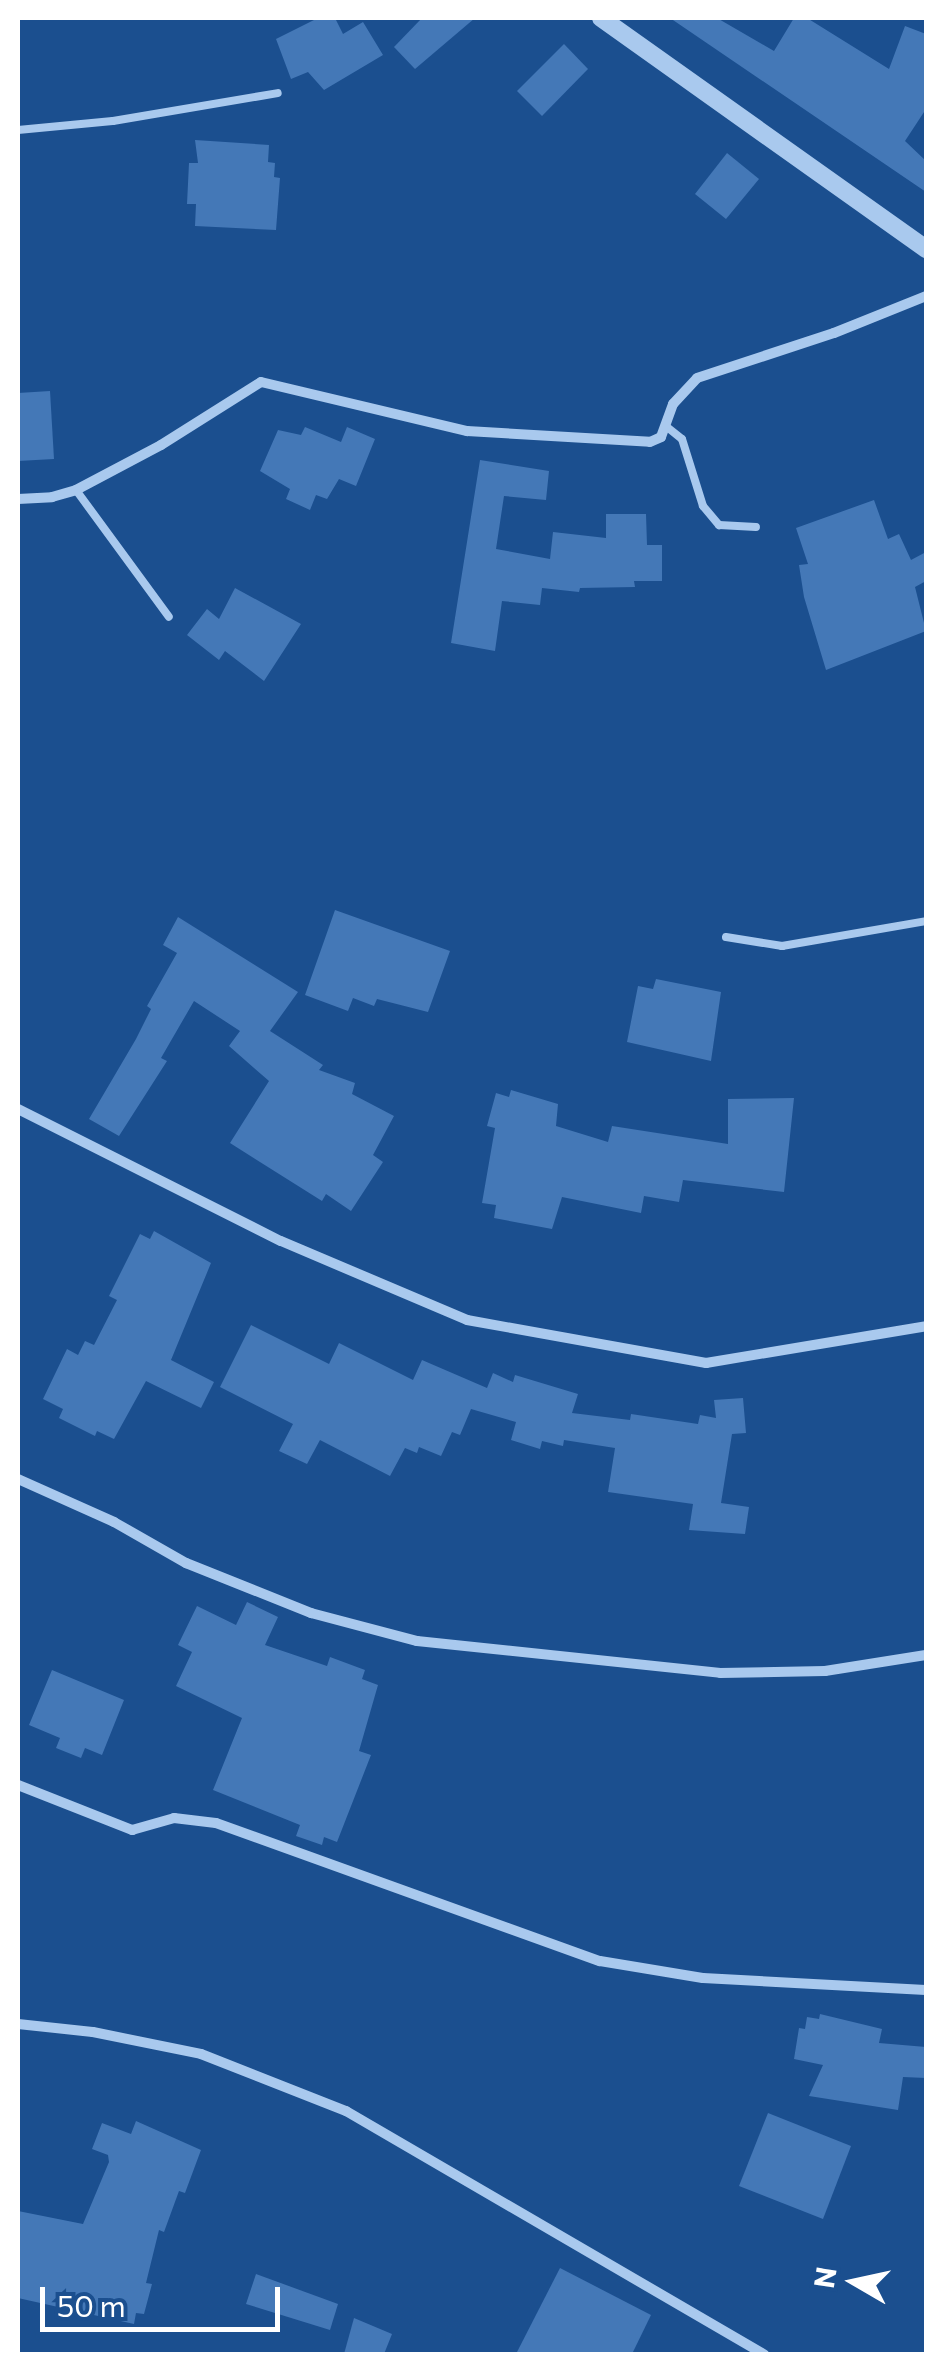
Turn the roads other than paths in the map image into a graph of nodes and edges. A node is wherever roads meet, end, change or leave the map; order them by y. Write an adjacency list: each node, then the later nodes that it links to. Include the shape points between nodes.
1 (601, 18): 4 (street)
2 (278, 94): 3 (lane)
3 (18, 130)
4 (926, 249)
5 (926, 296): 6 (street, via 697,378 673,404)
6 (667, 427): 7 (street, via 650,442 467,432 261,382); 9 (lane, via 682,440 704,506 720,525)
7 (76, 490): 8 (street); 10 (lane)
8 (18, 499)
9 (756, 527)
10 (170, 616)
11 (926, 921): 12 (lane, via 782,946)
12 (726, 937)
13 (18, 1109): 14 (street, via 281,1241 467,1320 706,1363)
14 (926, 1326)
15 (18, 1478): 16 (street, via 204,1570 311,1613 417,1642 720,1672 824,1671)
16 (926, 1654)
17 (18, 1785): 18 (street, via 132,1830 174,1818 216,1823 600,1961 703,1978)
18 (926, 1990)
19 (18, 2024): 20 (street, via 200,2054 346,2111)
20 (764, 2354)

